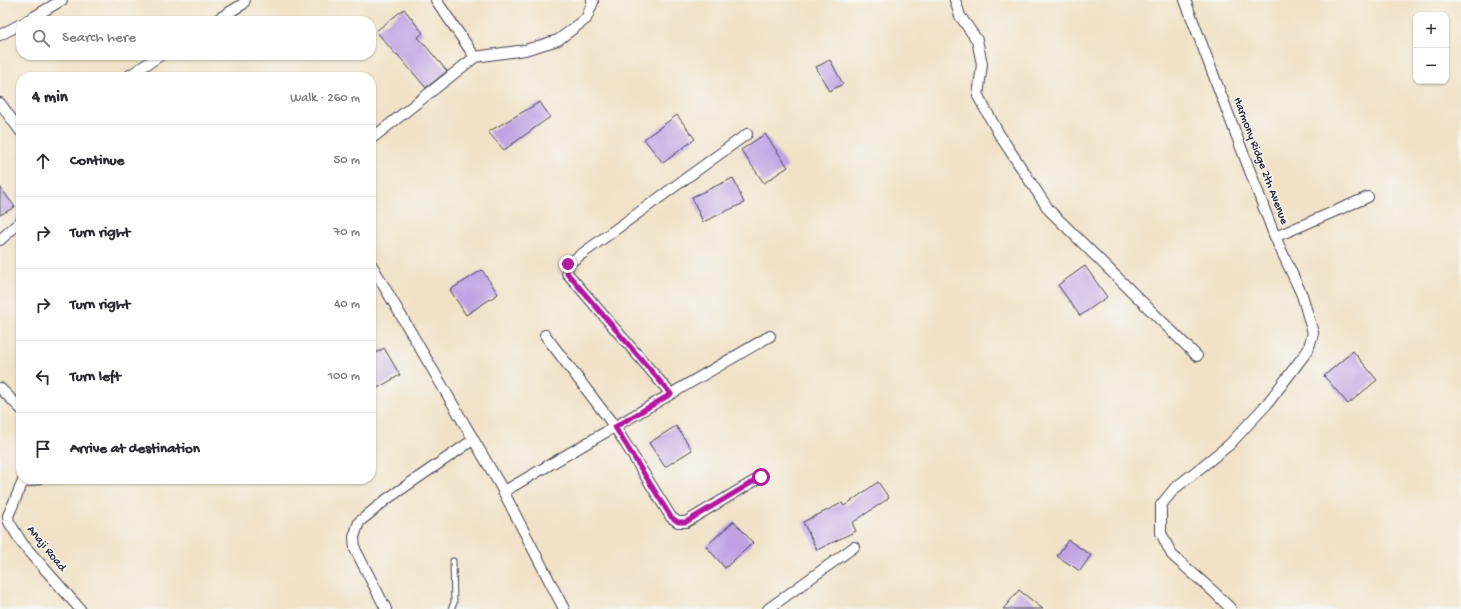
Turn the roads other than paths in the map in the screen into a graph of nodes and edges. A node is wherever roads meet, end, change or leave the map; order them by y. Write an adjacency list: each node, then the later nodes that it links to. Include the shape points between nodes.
1 (62, 0): 7 (street)
2 (245, 0): 8 (street, via 243,4)
3 (436, 0): 11 (street)
4 (592, 0): 11 (street, via 586,20 558,40 525,50)
5 (955, 0): 25 (street, via 960,16 978,40 982,64 978,96 999,134 1049,210)
6 (1184, 0): 20 (street, Harmony Ridge 2th Avenue)
7 (36, 16)
8 (223, 16)
9 (16, 27): 10 (street)
10 (0, 35)
11 (475, 57): 17 (street)
12 (153, 60): 13 (street)
13 (135, 72)
14 (0, 104): 15 (street)
15 (16, 125)
16 (747, 134): 27 (street, via 568,264 567,273)
17 (376, 135)
18 (1368, 197): 20 (street, Harmony Ridge 2th Avenue)
19 (16, 226): 21 (street)
20 (1276, 237): 41 (street, via 1302,295 1313,333 1308,350 1267,404 1229,445 1174,489 1161,505 1161,533 1172,554)
21 (0, 240)
22 (376, 273): 30 (street)
23 (545, 335): 29 (street)
24 (770, 336): 27 (street)
25 (1197, 356)
26 (0, 388): 28 (street)
27 (671, 394): 29 (street)
28 (16, 402)
29 (615, 427): 31 (street, via 671,517 678,522 686,522); 33 (street)
30 (474, 440): 33 (street); 37 (street, via 387,499 359,522 354,537 355,548)
31 (761, 477)
32 (22, 484): 36 (street, Anaji Road, via 8,516 9,522 22,543)
33 (503, 492): 39 (street)
34 (854, 547): 40 (street)
35 (453, 562): 38 (lane, via 454,603)
36 (80, 609)
37 (386, 609)
38 (451, 609)
39 (564, 609)
40 (768, 609)
41 (1231, 609)

